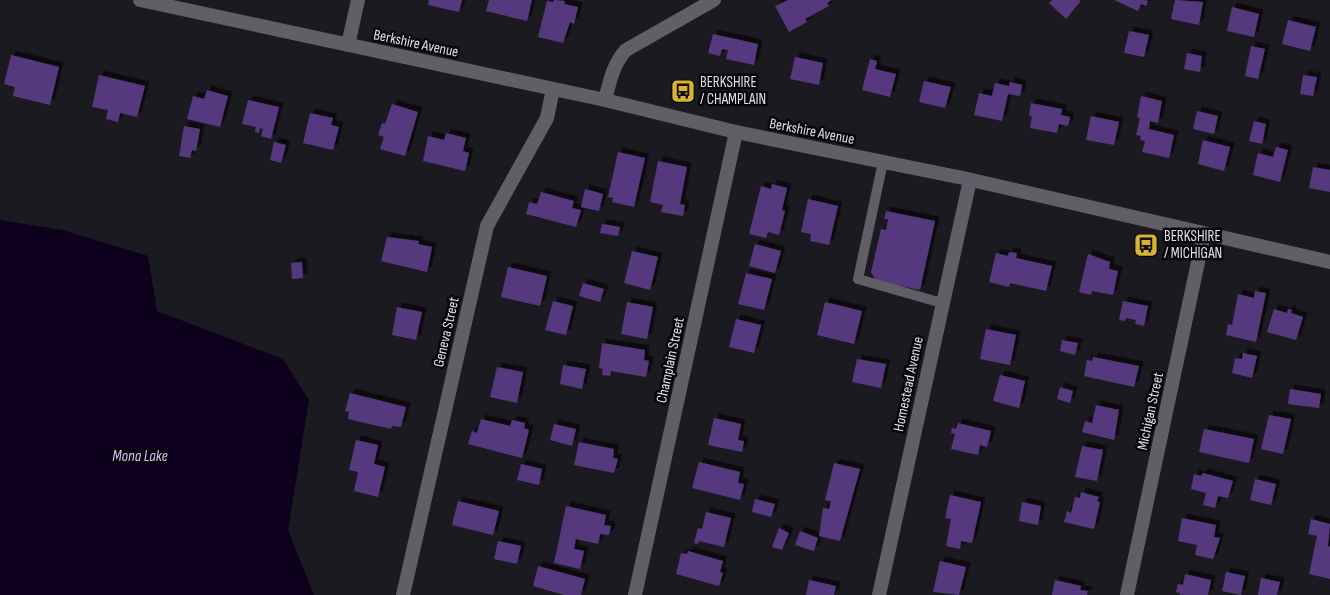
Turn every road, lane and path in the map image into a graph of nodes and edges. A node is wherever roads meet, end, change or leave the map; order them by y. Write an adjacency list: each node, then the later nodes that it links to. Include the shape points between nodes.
1 (140, 0): 4 (street, Berkshire Avenue)
2 (358, 0): 4 (street)
3 (714, 0): 6 (street, via 626,50 612,72)
4 (348, 46): 5 (street, Berkshire Avenue)
5 (554, 89): 6 (street, Berkshire Avenue); 13 (street, Geneva Street, via 547,118 487,226)
6 (605, 100): 7 (street, Berkshire Avenue)
7 (736, 132): 8 (street, Berkshire Avenue); 14 (street, Champlain Street)
8 (883, 162): 9 (street, Berkshire Avenue); 12 (lane, via 858,279)
9 (970, 180): 10 (street, Berkshire Avenue); 12 (street, Homestead Avenue)
10 (1204, 234): 11 (street, Berkshire Avenue); 16 (street, Michigan Street)
11 (1330, 262)
12 (942, 303): 15 (street, Homestead Avenue)
13 (404, 595)
14 (635, 595)
15 (879, 595)
16 (1127, 595)

